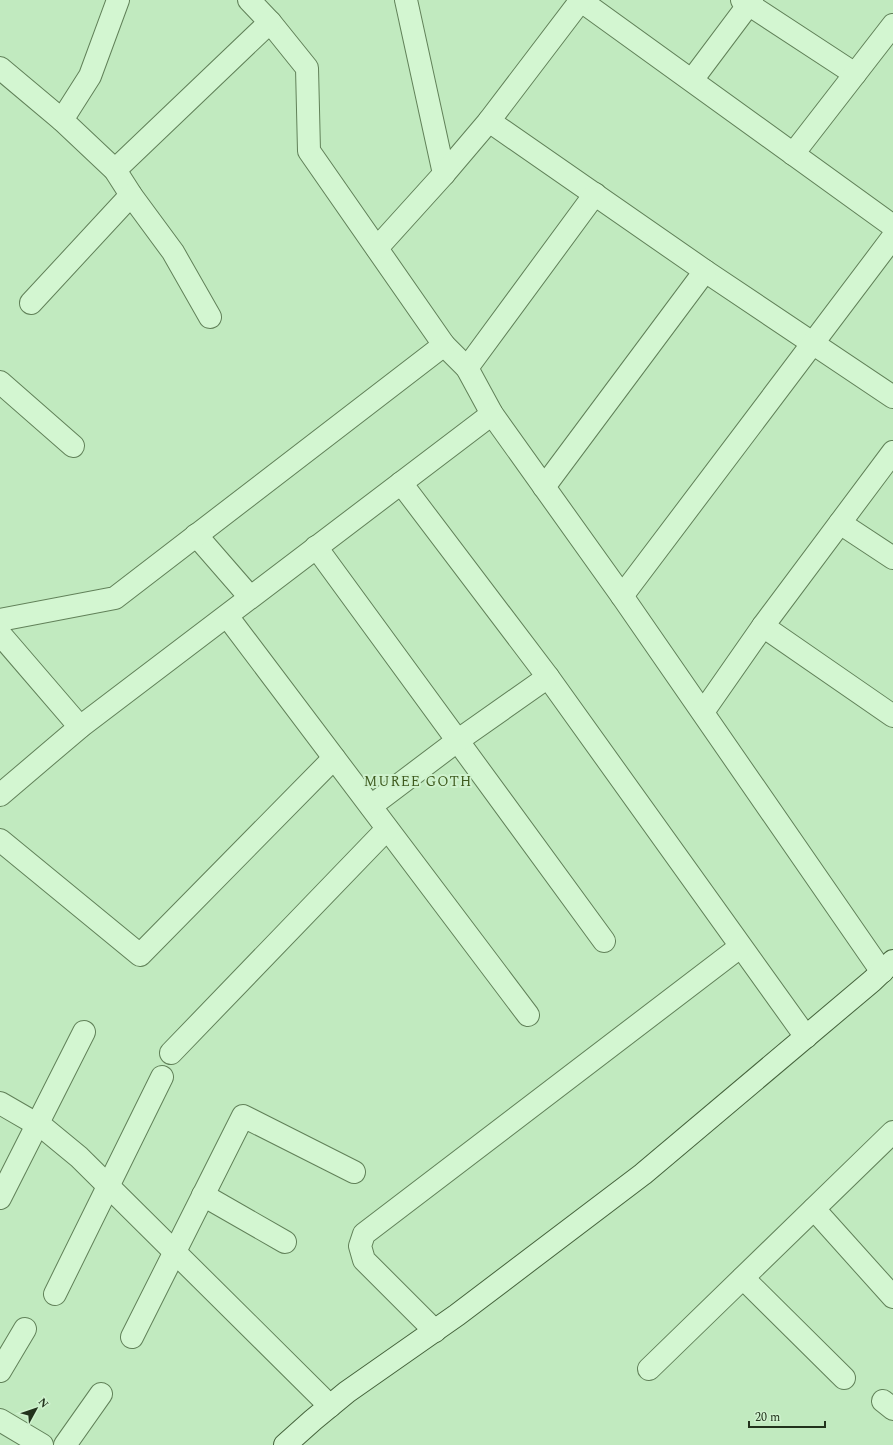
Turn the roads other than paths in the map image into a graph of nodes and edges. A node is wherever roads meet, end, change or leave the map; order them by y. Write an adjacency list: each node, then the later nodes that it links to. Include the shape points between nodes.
1 (118, 0): 11 (street, via 90,76)
2 (249, 0): 6 (street)
3 (406, 0): 15 (street)
4 (580, 0): 10 (street); 12 (street)
5 (747, 2): 9 (street); 10 (street)
6 (270, 22): 14 (street); 20 (street, via 307,68 309,151)
7 (893, 25): 9 (street)
8 (0, 68): 11 (street)
9 (855, 74): 13 (street)
10 (692, 80): 13 (street)
11 (62, 120): 14 (street)
12 (488, 121): 15 (street); 16 (street)
13 (793, 154): 18 (street)
14 (115, 170): 17 (street)
15 (444, 174): 20 (street)
16 (595, 194): 21 (street); 26 (street)
17 (131, 195): 22 (street); 23 (street, via 173,252)
18 (893, 226)
19 (893, 238): 24 (street)
20 (377, 248): 25 (street)
21 (705, 271): 24 (street); 33 (street)
22 (31, 303)
23 (210, 317)
24 (812, 343): 28 (street); 38 (street)
25 (444, 344): 26 (street); 35 (street)
26 (467, 368): 29 (street)
27 (0, 382): 30 (street)
28 (893, 397)
29 (492, 414): 32 (street); 33 (street)
30 (73, 446)
31 (893, 452): 34 (street)
32 (401, 483): 36 (street); 44 (street)
33 (544, 487): 38 (street)
34 (840, 523): 37 (street); 42 (street)
35 (196, 535): 39 (street); 41 (street, via 115,598)
36 (316, 548): 39 (street); 48 (street)
37 (893, 558)
38 (622, 596): 45 (street)
39 (250, 597): 40 (street)
40 (227, 616): 47 (street); 49 (street)
41 (0, 620)
42 (764, 626): 45 (street); 46 (street)
43 (0, 634): 47 (street)
44 (548, 677): 48 (street); 55 (street)
45 (703, 712): 56 (street)
46 (893, 716)
47 (80, 727): 50 (street)
48 (457, 741): 51 (street); 54 (street)
49 (334, 758): 51 (street); 53 (street, via 140,955)
50 (0, 795)
51 (371, 806): 52 (street)
52 (387, 829): 57 (street); 60 (street)
53 (0, 840)
54 (604, 941)
55 (740, 947): 59 (street); 76 (street, via 364,1234 360,1246 364,1260)
56 (887, 966): 59 (street)
57 (528, 1015)
58 (84, 1032): 63 (street)
59 (806, 1037): 76 (street, via 642,1174)
60 (171, 1053)
61 (162, 1077): 66 (street)
62 (0, 1104): 63 (street)
63 (37, 1125): 66 (street, via 79,1157); 68 (street)
64 (890, 1143): 69 (street)
65 (354, 1172): 67 (street, via 242,1116)
66 (108, 1187): 71 (street); 73 (street)
67 (203, 1195): 70 (street); 71 (street)
68 (0, 1198)
69 (814, 1209): 72 (street); 74 (street)
70 (285, 1242)
71 (174, 1252): 77 (street); 82 (street)
72 (743, 1278): 78 (street); 80 (street)
73 (55, 1294)
74 (893, 1297)
75 (25, 1329): 79 (street)
76 (435, 1331): 82 (street)
77 (132, 1337)
78 (649, 1369)
79 (0, 1371)
80 (844, 1378)
81 (101, 1394): 85 (street)
82 (330, 1406): 86 (street)
83 (0, 1420): 84 (street)
84 (42, 1445)
85 (65, 1445)
86 (285, 1445)

